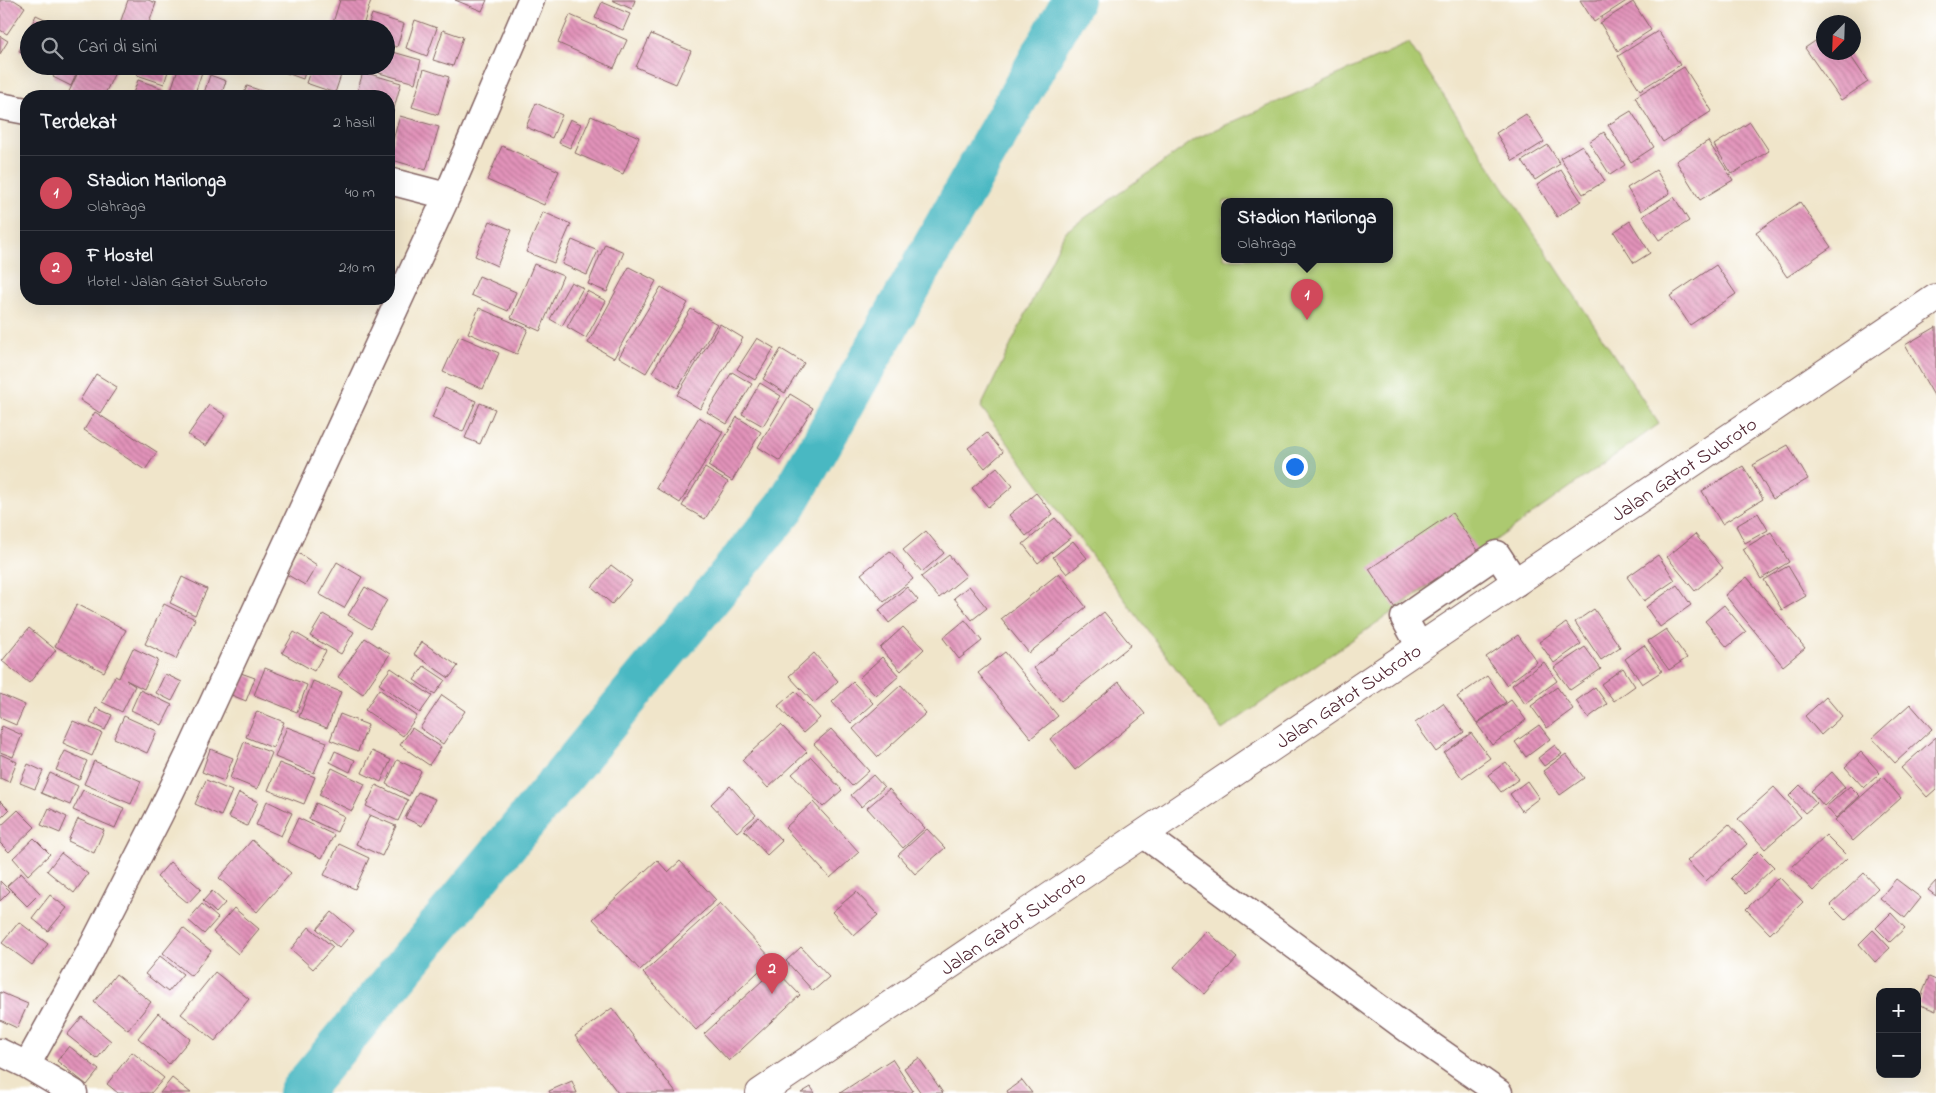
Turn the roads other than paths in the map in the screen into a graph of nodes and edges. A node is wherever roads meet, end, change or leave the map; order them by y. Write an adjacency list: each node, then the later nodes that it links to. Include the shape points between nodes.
1 (531, 0): 5 (street)
2 (0, 106): 3 (street)
3 (20, 110)
4 (395, 183): 5 (street)
5 (447, 196): 9 (street, via 160,814)
6 (1936, 298): 7 (highway, Jalan Gatot Subroto)
7 (1143, 834): 11 (highway, Jalan Gatot Subroto); 12 (street)
8 (0, 1052): 9 (street)
9 (27, 1065): 10 (street)
10 (74, 1093)
11 (760, 1093)
12 (1499, 1093)

